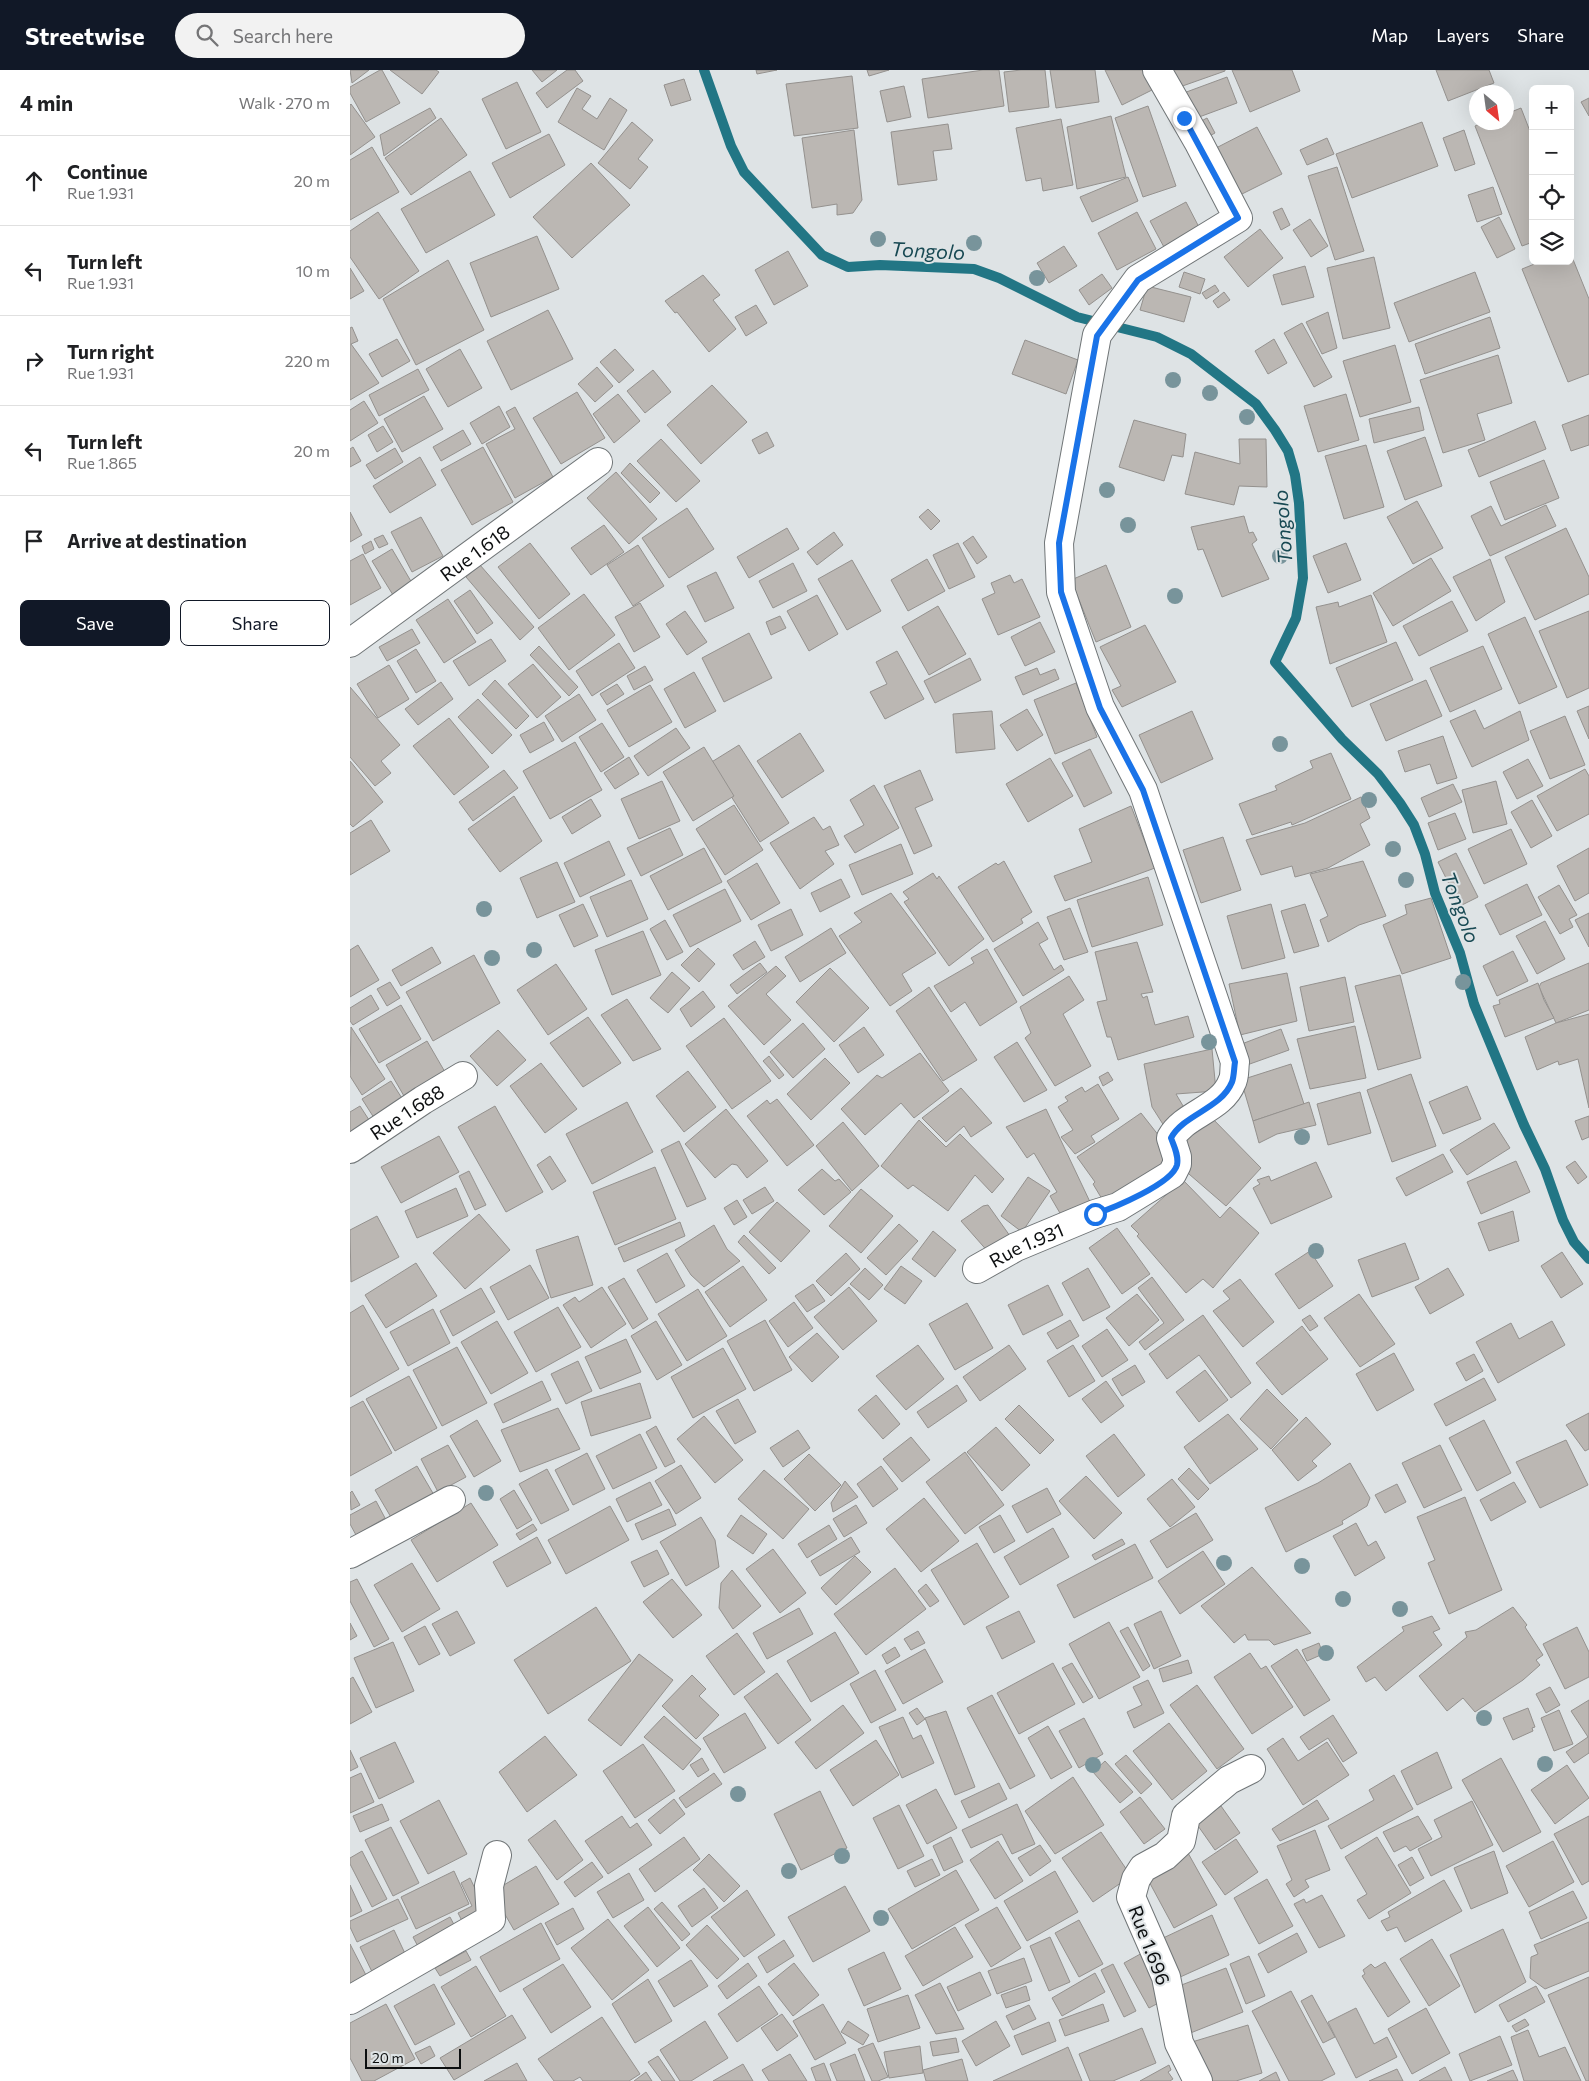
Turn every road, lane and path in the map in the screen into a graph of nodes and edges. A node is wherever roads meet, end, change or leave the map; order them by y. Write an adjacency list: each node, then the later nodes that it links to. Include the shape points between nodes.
1 (1157, 70): 6 (street, Rue 1.931, via 1238,218 1138,280 1097,336 1059,543 1061,592 1100,708 1143,790 1235,1062 1232,1082 1223,1096 1177,1128 1171,1138 1177,1157 1172,1174 1118,1206 1016,1247)
2 (598, 462): 3 (street, Rue 1.618)
3 (350, 643)
4 (463, 1076): 5 (street, Rue 1.688)
5 (350, 1149)
6 (977, 1269)
7 (451, 1500): 8 (street)
8 (350, 1554)
9 (1251, 1769): 12 (street, Rue 1.696, via 1229,1780 1186,1816 1181,1841 1165,1856 1143,1868 1136,1878 1131,1897 1166,1977 1179,2043)
10 (497, 1855): 11 (street, via 489,1886 491,1919)
11 (350, 2000)
12 (1198, 2081)

